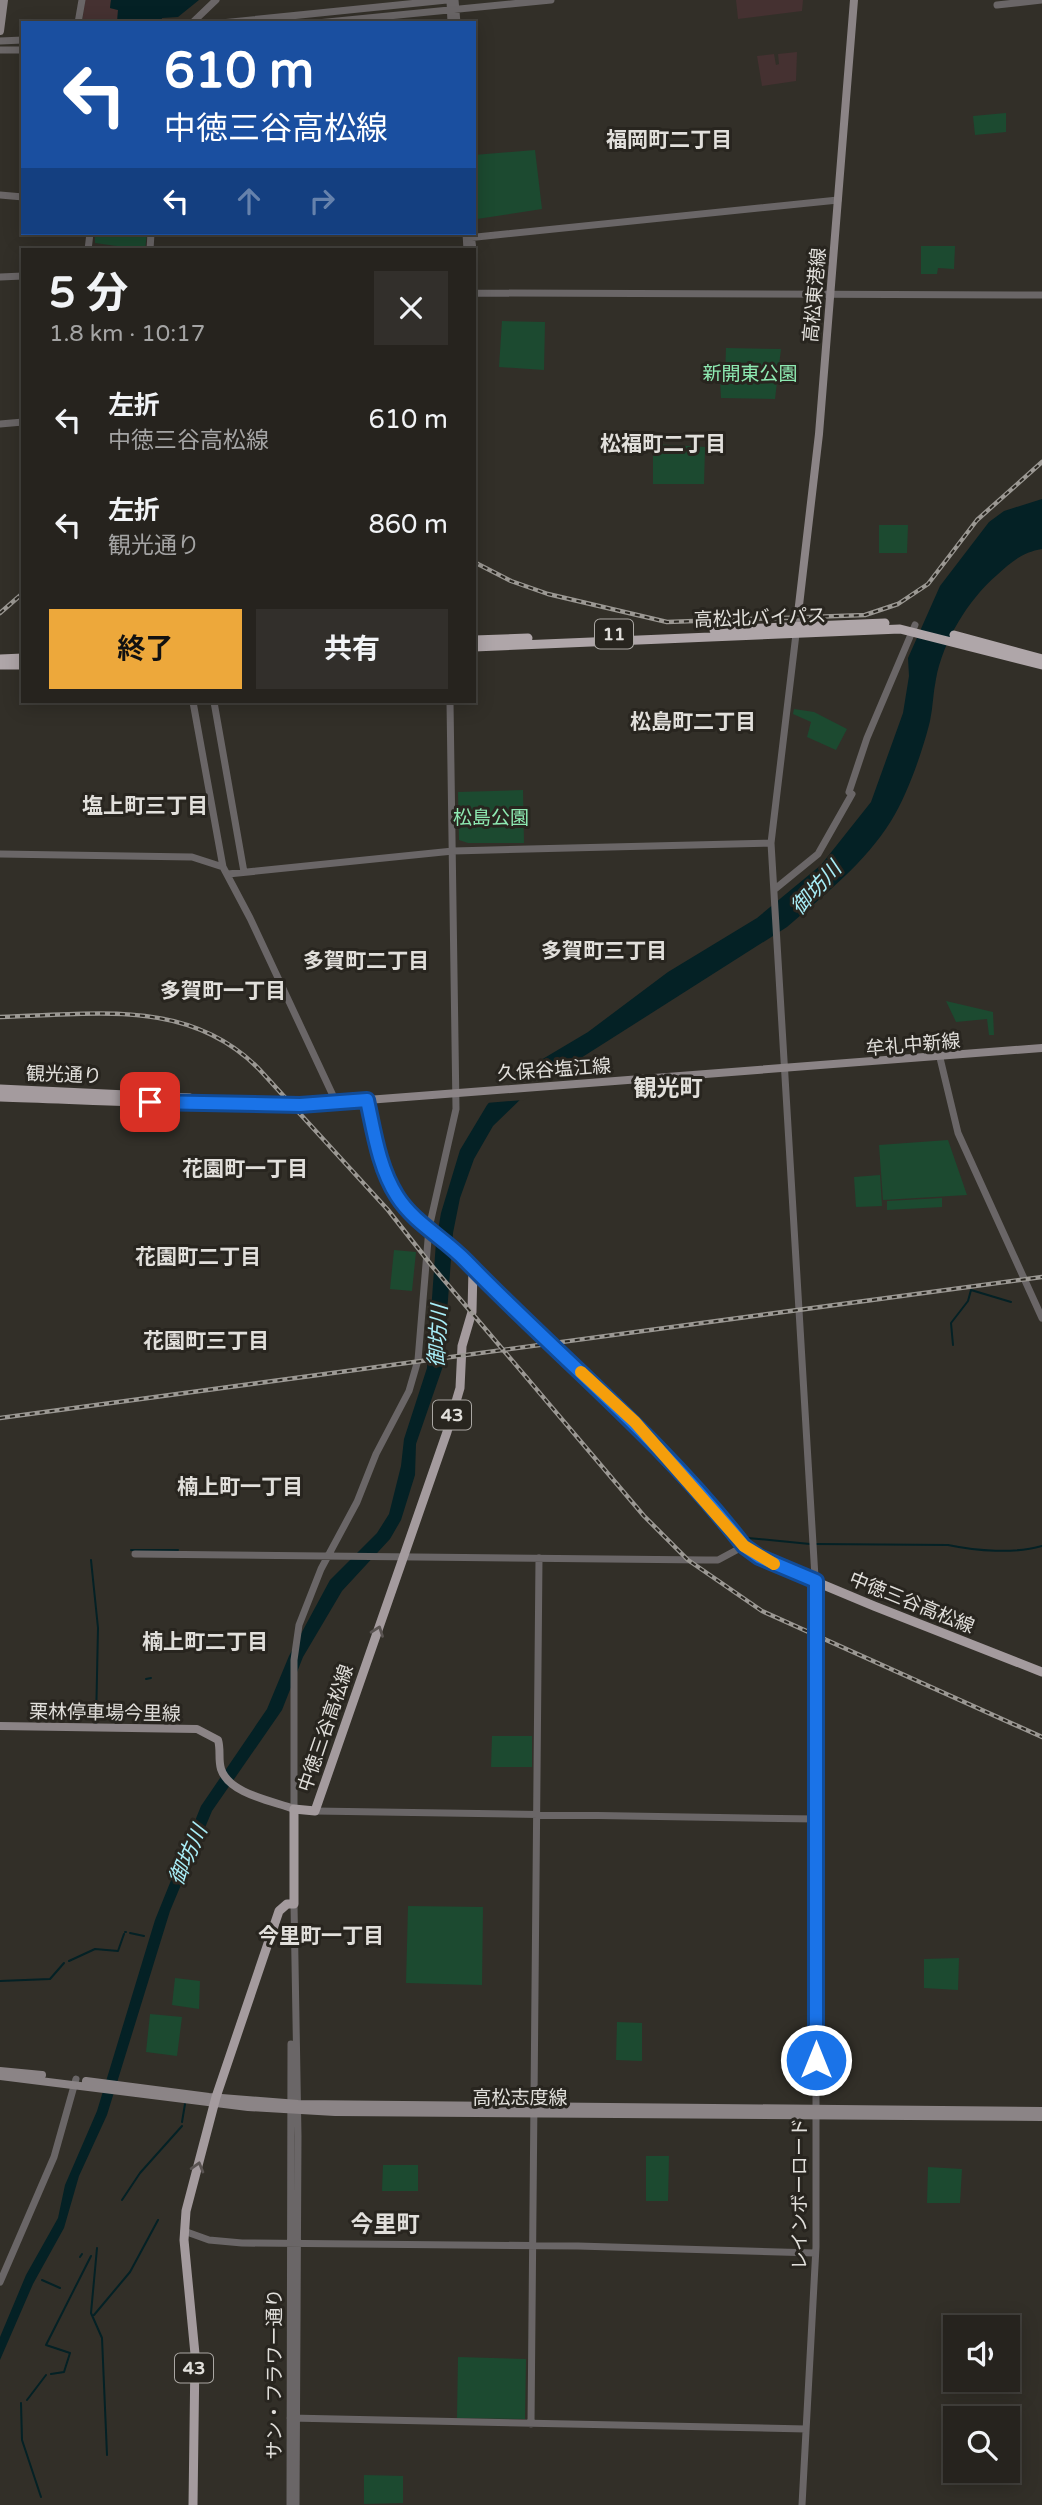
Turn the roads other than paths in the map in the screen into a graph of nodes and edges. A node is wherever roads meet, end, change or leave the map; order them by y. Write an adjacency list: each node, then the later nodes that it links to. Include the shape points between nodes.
1 (4, 0): 15 (main road)
2 (82, 0): 10 (street)
3 (216, 0): 11 (street)
4 (450, 0): 9 (street); 12 (street)
5 (551, 0): 9 (street)
6 (854, 0): 22 (main road, 高松東港線)
7 (1042, 0): 8 (street)
8 (997, 5)
9 (453, 10): 13 (street); 14 (street)
10 (78, 21)
11 (194, 21)
12 (241, 21)
13 (338, 21)
14 (454, 21)
15 (0, 32)
16 (21, 40): 17 (street)
17 (0, 41)
18 (0, 50): 19 (street)
19 (21, 50)
20 (0, 195): 21 (street)
21 (21, 197)
22 (838, 200): 23 (street); 27 (main road, 高松東港線)
23 (476, 234)
24 (21, 276): 25 (street)
25 (0, 277)
26 (476, 293): 27 (street)
27 (830, 294): 28 (street); 32 (main road, 高松東港線)
28 (1042, 296)
29 (21, 422): 30 (street)
30 (0, 424)
31 (916, 629): 32 (highway, 高松北バイパス / 11, via 892,623); 33 (highway, 高松北バイパス / 11); 51 (street, via 867,738 850,793 818,854)
32 (797, 630): 34 (highway, 高松北バイパス / 11); 35 (highway, 高松北バイパス / 11); 45 (street, レインボーロード)
33 (953, 638): 38 (highway, 高松北バイパス / 11); 41 (highway, 高松北バイパス / 11)
34 (476, 640)
35 (476, 647)
36 (21, 658): 37 (highway)
37 (0, 659)
38 (1042, 659)
39 (0, 665): 40 (highway)
40 (21, 665)
41 (1042, 665)
42 (193, 703): 48 (street)
43 (214, 703): 49 (street)
44 (450, 703): 46 (street)
45 (771, 843): 46 (street); 51 (street, レインボーロード)
46 (453, 851): 49 (street); 56 (street)
47 (0, 854): 48 (street, via 192,857)
48 (223, 867): 50 (street)
49 (244, 872): 50 (street)
50 (228, 874): 59 (street)
51 (775, 889): 54 (street, レインボーロード)
52 (1042, 1048): 53 (main road, 牟礼中新線)
53 (940, 1058): 54 (main road, 牟礼中新線); 63 (street, via 958,1133)
54 (786, 1069): 56 (main road, 久保谷塩江線); 69 (street, レインボーロード)
55 (0, 1089): 60 (main road, 観光通り)
56 (456, 1092): 58 (main road, 久保谷塩江線); 61 (street, via 456,1118)
57 (0, 1097): 60 (main road, 観光通り)
58 (367, 1100): 59 (main road, 観光通り); 61 (main road, 中徳三谷高松線, via 388,1180 411,1214)
59 (336, 1102): 60 (main road, 観光通り)
60 (251, 1103)
61 (432, 1230): 62 (main road, 中徳三谷高松線); 66 (street, via 413,1381)
62 (473, 1268): 64 (main road, 中徳三谷高松線, via 635,1422); 67 (main road, 中徳三谷高松線 / 43, via 473,1304 462,1346 460,1388)
63 (1042, 1318)
64 (744, 1546): 68 (street, via 706,1560); 69 (main road, 中徳三谷高松線)
65 (135, 1554): 66 (street)
66 (328, 1555): 67 (street); 72 (street, via 311,1590 296,1641)
67 (405, 1556): 68 (street); 73 (main road, 中徳三谷高松線 / 43, one-way to 67)
68 (538, 1558): 74 (street)
69 (816, 1581): 70 (main road, 中徳三谷高松線); 75 (street, レインボーロード)
70 (1042, 1672)
71 (0, 1727): 72 (main road, 栗林停車場今里線, via 197,1729 218,1740 223,1773 231,1783)
72 (294, 1809): 73 (main road, 中徳三谷高松線); 76 (main road, 中徳三谷高松線)
73 (315, 1811): 74 (street)
74 (537, 1814): 75 (street); 82 (street)
75 (816, 1819): 84 (street, レインボーロード)
76 (294, 1904): 80 (main road, 43, via 279,1911); 81 (street)
77 (0, 2071): 79 (main road, 高松志度線)
78 (0, 2076): 79 (main road, 高松志度線)
79 (75, 2082): 80 (main road, 高松志度線); 90 (street, via 54,2157)
80 (216, 2100): 81 (main road, 高松志度線); 86 (main road, 43, one-way to 80)
81 (294, 2107): 82 (main road, 高松志度線); 87 (street)
82 (534, 2110): 84 (main road, 高松志度線); 88 (street)
83 (1042, 2111): 84 (main road, 高松志度線)
84 (816, 2112): 85 (main road, 高松志度線); 89 (street, レインボーロード)
85 (1042, 2117)
86 (184, 2231): 87 (street, via 224,2242); 94 (main road, 43, via 195,2354)
87 (293, 2243): 88 (street); 91 (street, サン・フラワー通り); 91 (street, サン・フラワー通り)
88 (534, 2246): 89 (street); 92 (street)
89 (816, 2253): 93 (street, レインボーロード)
90 (0, 2282)
91 (293, 2419): 92 (street); 95 (street, サン・フラワー通り); 96 (street, サン・フラワー通り)
92 (531, 2424): 93 (street)
93 (806, 2429): 97 (street, レインボーロード)
94 (193, 2505)
95 (290, 2505)
96 (296, 2505)
97 (802, 2505)

